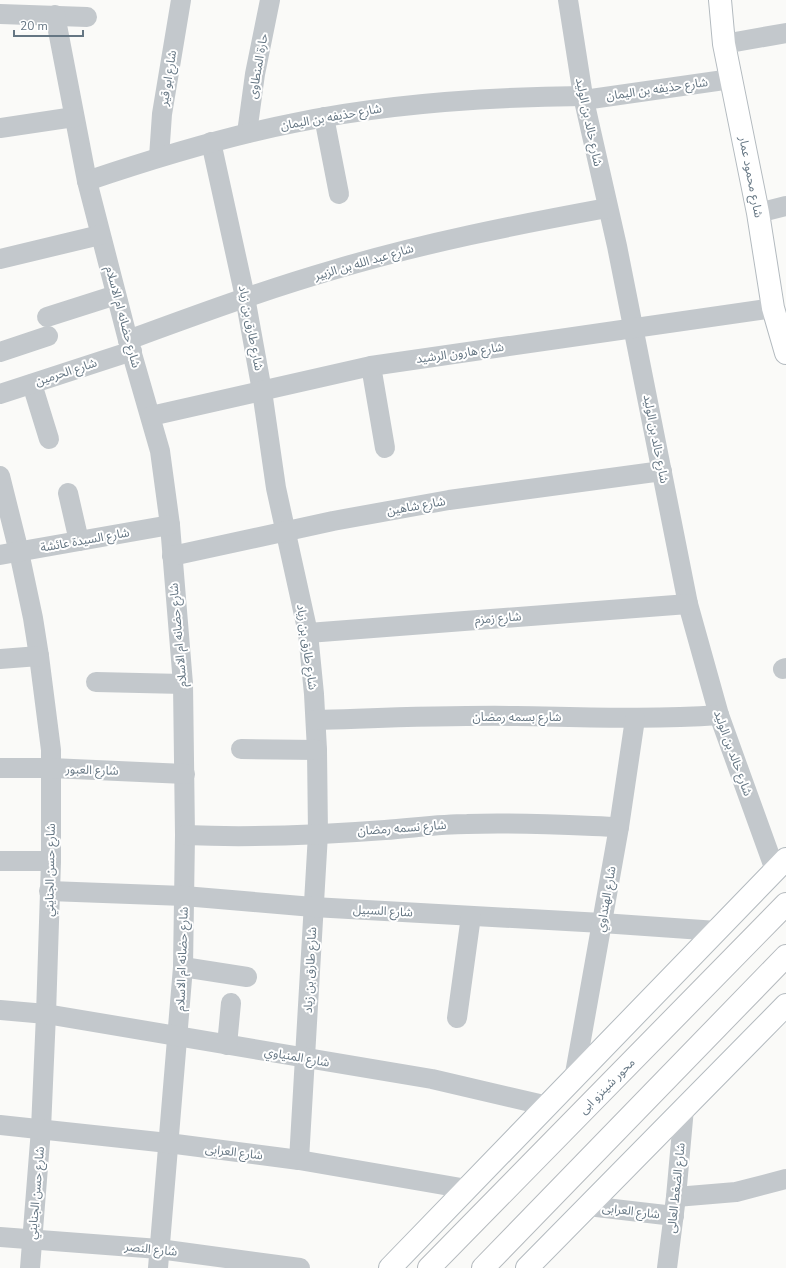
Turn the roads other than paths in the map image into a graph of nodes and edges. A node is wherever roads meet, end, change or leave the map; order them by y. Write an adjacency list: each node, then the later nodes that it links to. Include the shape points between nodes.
1 (181, 0): 17 (street, شارع ابو قير, via 162,114)
2 (270, 0): 15 (street, حارة المنطاوى, via 255,74)
3 (568, 0): 11 (street, شارع خالد بن الوليد)
4 (720, 0): 9 (street, شارع محمود عمار)
5 (0, 14): 6 (street)
6 (55, 15): 7 (street); 12 (street, شارع حضانه ام الاسلام)
7 (87, 17)
8 (786, 33): 9 (street)
9 (724, 44): 10 (street, شارع محمود عمار)
10 (731, 79): 11 (street, شارع حذيفه بن اليمان); 22 (street, شارع محمود عمار)
11 (583, 98): 13 (street, شارع حذيفه بن اليمان, via 510,96 438,101); 21 (street, شارع خالد بن الوليد)
12 (74, 117): 14 (street); 18 (street, شارع حضانه ام الاسلام)
13 (324, 117): 15 (street, شارع حذيفه بن اليمان); 19 (street)
14 (0, 128)
15 (247, 133): 16 (street, شارع حذيفه بن اليمان)
16 (211, 142): 17 (street, شارع حذيفه بن اليمان); 26 (street, شارع طارق بن زياد)
17 (159, 157): 18 (street, شارع حذيفه بن اليمان)
18 (87, 181): 23 (street, شارع حضانه ام الاسلام)
19 (339, 194)
20 (786, 206): 22 (street)
21 (607, 208): 26 (street, شارع عبد الله بن الزبير, via 424,245 334,269); 28 (street, شارع خالد بن الوليد)
22 (758, 213): 27 (street, شارع محمود عمار)
23 (100, 235): 24 (street); 25 (street, شارع حضانه ام الاسلام)
24 (0, 259)
25 (116, 295): 30 (street, شارع حضانه ام الاسلام); 31 (street)
26 (245, 297): 30 (street, شارع عبد الله بن الزبير); 34 (street, شارع طارق بن زياد)
27 (773, 308): 28 (street, شارع هارون الرشيد); 29 (street, شارع محمود عمار)
28 (633, 328): 32 (street, شارع هارون الرشيد); 39 (street, شارع خالد بن الوليد)
29 (784, 340)
30 (130, 345): 33 (street, شارع الحرمين); 36 (street, شارع حضانه ام الاسلام)
31 (0, 352)
32 (371, 366): 34 (street, شارع هارون الرشيد); 38 (street)
33 (32, 384): 35 (street, شارع الحرمين); 37 (street)
34 (262, 391): 36 (street, شارع هارون الرشيد); 43 (street, شارع طارق بن زياد)
35 (0, 394)
36 (151, 416): 42 (street, شارع حضانه ام الاسلام, via 160,451)
37 (49, 439)
38 (385, 448)
39 (662, 471): 43 (street, شارع شاهين, via 449,500); 47 (street, شارع خالد بن الوليد)
40 (0, 476): 45 (street, شارع حسن الجنايني)
41 (68, 493): 44 (street)
42 (170, 525): 44 (street, شارع السيدة عائشة); 46 (street, شارع حضانه ام الاسلام)
43 (285, 531): 46 (street, شارع شاهين); 48 (street, شارع طارق بن زياد)
44 (79, 541): 45 (street, شارع السيدة عائشة)
45 (9, 553): 49 (street, شارع حسن الجنايني, via 33,618)
46 (172, 556): 52 (street, شارع حضانه ام الاسلام)
47 (688, 604): 48 (street, شارع زمزم); 53 (street, شارع خالد بن الوليد)
48 (308, 633): 55 (street, شارع طارق بن زياد)
49 (39, 656): 50 (street); 59 (street, شارع حسن الجنايني)
50 (0, 660)
51 (96, 682): 52 (street)
52 (183, 684): 60 (street, شارع حضانه ام الاسلام)
53 (718, 715): 54 (street, شارع بسمه رمضان); 66 (street, شارع خالد بن الوليد)
54 (635, 719): 55 (street, شارع بسمه رمضان, via 514,716); 61 (street, شارع الهنداوي)
55 (316, 720): 57 (street, شارع طارق بن زياد)
56 (241, 749): 57 (street)
57 (317, 750): 62 (street, شارع طارق بن زياد)
58 (0, 768): 59 (street, شارع العبور)
59 (51, 768): 60 (street, شارع العبور); 65 (street, شارع حسن الجنايني)
60 (185, 774): 63 (street, شارع حضانه ام الاسلام)
61 (619, 827): 62 (street, شارع نسمه رمضان, via 467,824); 72 (street, شارع الهنداوي)
62 (318, 834): 63 (street, شارع نسمه رمضان); 70 (street, شارع طارق بن زياد)
63 (185, 835): 68 (street, شارع حضانه ام الاسلام)
64 (0, 861): 65 (street)
65 (51, 861): 67 (street, شارع حسن الجنايني)
66 (781, 865): 73 (street)
67 (49, 891): 68 (street, شارع السبيل); 80 (street, شارع حسن الجنايني)
68 (184, 896): 70 (street, شارع السبيل); 75 (street, شارع حضانه ام الاسلام)
69 (786, 904): 104 (street, محور شينزو ابى)
70 (313, 907): 71 (street, شارع السبيل); 84 (street, شارع طارق بن زياد)
71 (471, 916): 72 (street, شارع السبيل); 81 (street)
72 (602, 923): 73 (street, شارع السبيل); 85 (street, شارع الهنداوي)
73 (717, 931): 85 (street)
74 (786, 956): 105 (street)
75 (183, 966): 76 (street); 82 (street, شارع حضانه ام الاسلام)
76 (247, 977)
77 (231, 1003): 83 (street)
78 (786, 1005): 87 (street)
79 (0, 1010): 80 (street, شارع المنياوي)
80 (46, 1014): 82 (street, شارع المنياوي); 89 (street, شارع حسن الجنايني)
81 (457, 1018)
82 (178, 1036): 83 (street, شارع المنياوي); 90 (street, شارع حضانه ام الاسلام)
83 (227, 1045): 84 (street, شارع المنياوي)
84 (305, 1058): 86 (street, شارع المنياوي, via 432,1079); 91 (street, شارع طارق بن زياد)
85 (574, 1079): 86 (street)
86 (548, 1106): 93 (street)
87 (684, 1108): 94 (street, شارع الضغط العالى); 95 (street)
88 (0, 1125): 89 (street, شارع العرابى)
89 (40, 1130): 90 (street, شارع العرابى); 98 (street, شارع حسن الجنايني)
90 (168, 1143): 91 (street, شارع العرابى); 99 (street, شارع حضانه ام الاسلام)
91 (299, 1160): 93 (street, شارع العرابى)
92 (786, 1179): 94 (street, via 736,1192)
93 (467, 1189): 103 (street)
94 (676, 1197): 96 (street, شارع الضغط العالى)
95 (588, 1206): 96 (street, شارع العرابى); 106 (street)
96 (674, 1216): 107 (street, شارع الضغط العالى)
97 (0, 1237): 98 (street, شارع النصر)
98 (32, 1239): 99 (street, شارع النصر); 100 (street, شارع حسن الجنايني)
99 (159, 1248): 101 (street, شارع حضانه ام الاسلام); 102 (street, شارع النصر)
100 (30, 1268)
101 (158, 1268)
102 (300, 1268)
103 (390, 1268)
104 (429, 1268)
105 (483, 1268)
106 (526, 1268)
107 (667, 1268)

